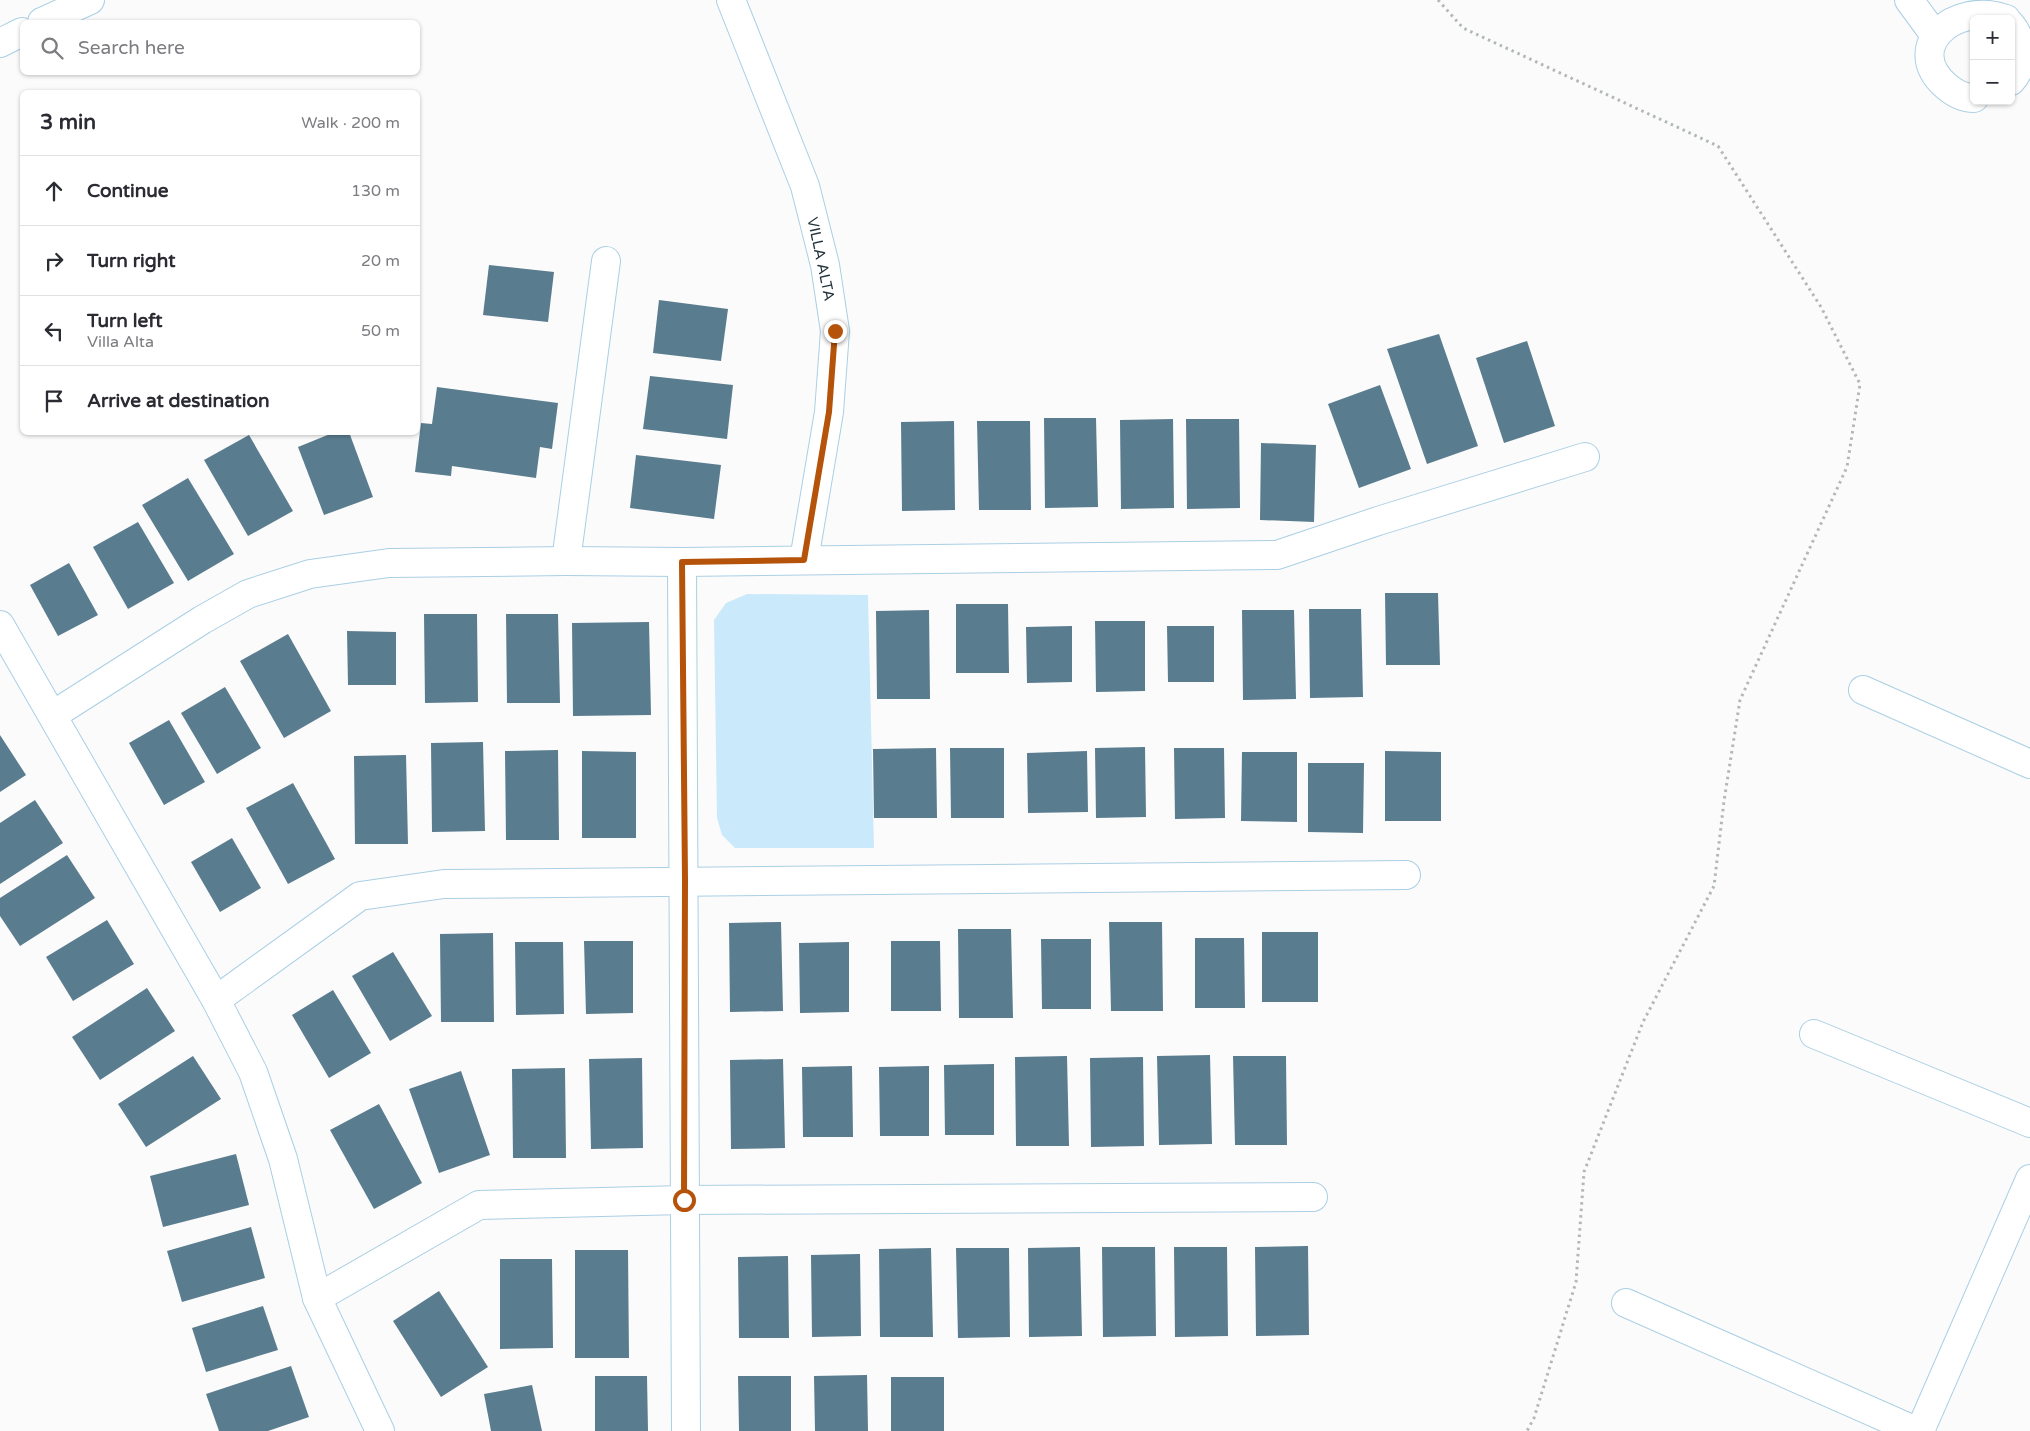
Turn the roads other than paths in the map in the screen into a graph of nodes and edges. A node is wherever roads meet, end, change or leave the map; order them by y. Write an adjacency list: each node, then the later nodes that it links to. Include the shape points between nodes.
1 (90, 0): 5 (street)
2 (731, 0): 13 (street, VILLA ALTA, via 805,186 825,265 835,331 829,412)
3 (1909, 0): 7 (street)
4 (1995, 10): 7 (street, via 1966,8 1953,13 1941,22); 9 (street, via 2016,31 2021,47)
5 (46, 20)
6 (20, 33): 8 (street)
7 (1934, 34): 10 (street, via 1929,50 1932,67 1940,81 1953,92)
8 (0, 43)
9 (2020, 68)
10 (1970, 98)
11 (606, 261): 14 (street)
12 (1585, 457): 13 (street, via 1277,555)
13 (804, 560): 15 (street)
14 (566, 561): 15 (street); 18 (street, via 389,563 310,574 248,594)
15 (682, 562): 21 (street)
16 (0, 625): 18 (street)
17 (1863, 690): 19 (street)
18 (53, 715): 22 (street)
19 (2030, 764)
20 (1406, 875): 21 (street)
21 (685, 880): 22 (street, via 444,884 360,896); 27 (street)
22 (216, 1000): 28 (street, via 253,1072 283,1159)
23 (1814, 1034): 24 (street)
24 (2030, 1123)
25 (2030, 1180): 33 (street)
26 (1313, 1197): 27 (street)
27 (684, 1200): 28 (street, via 479,1205); 31 (street)
28 (317, 1298): 30 (street)
29 (1626, 1303): 32 (street)
30 (380, 1431)
31 (686, 1431)
32 (1916, 1431)
33 (1920, 1431)

